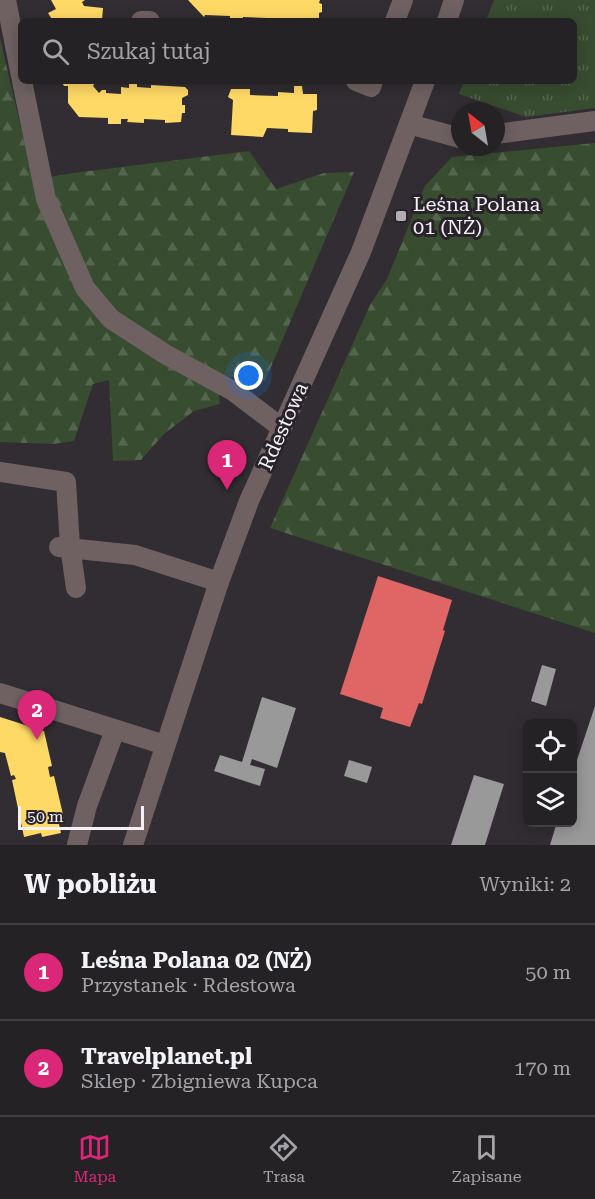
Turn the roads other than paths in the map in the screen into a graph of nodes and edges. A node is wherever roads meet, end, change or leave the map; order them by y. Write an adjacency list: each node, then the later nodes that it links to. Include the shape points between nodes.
1 (6, 0): 6 (street)
2 (403, 0): 4 (street)
3 (454, 0): 5 (street)
4 (396, 18)
5 (448, 18)
6 (18, 61)
7 (23, 84): 13 (street, via 46,199 85,288 111,319 233,391)
8 (423, 84): 10 (street, Rdestowa)
9 (595, 121): 11 (street)
10 (409, 124): 12 (street); 13 (street, Rdestowa, via 361,252)
11 (505, 133)
12 (451, 136)
13 (282, 428): 16 (street, Rdestowa)
14 (0, 472): 15 (street, via 66,482)
15 (64, 546): 16 (street, via 135,555); 17 (street)
16 (219, 582): 20 (street, Rdestowa)
17 (76, 588)
18 (0, 693): 19 (street)
19 (115, 730): 20 (street); 21 (street)
20 (165, 745): 22 (street, Rdestowa)
21 (77, 845)
22 (133, 845)

